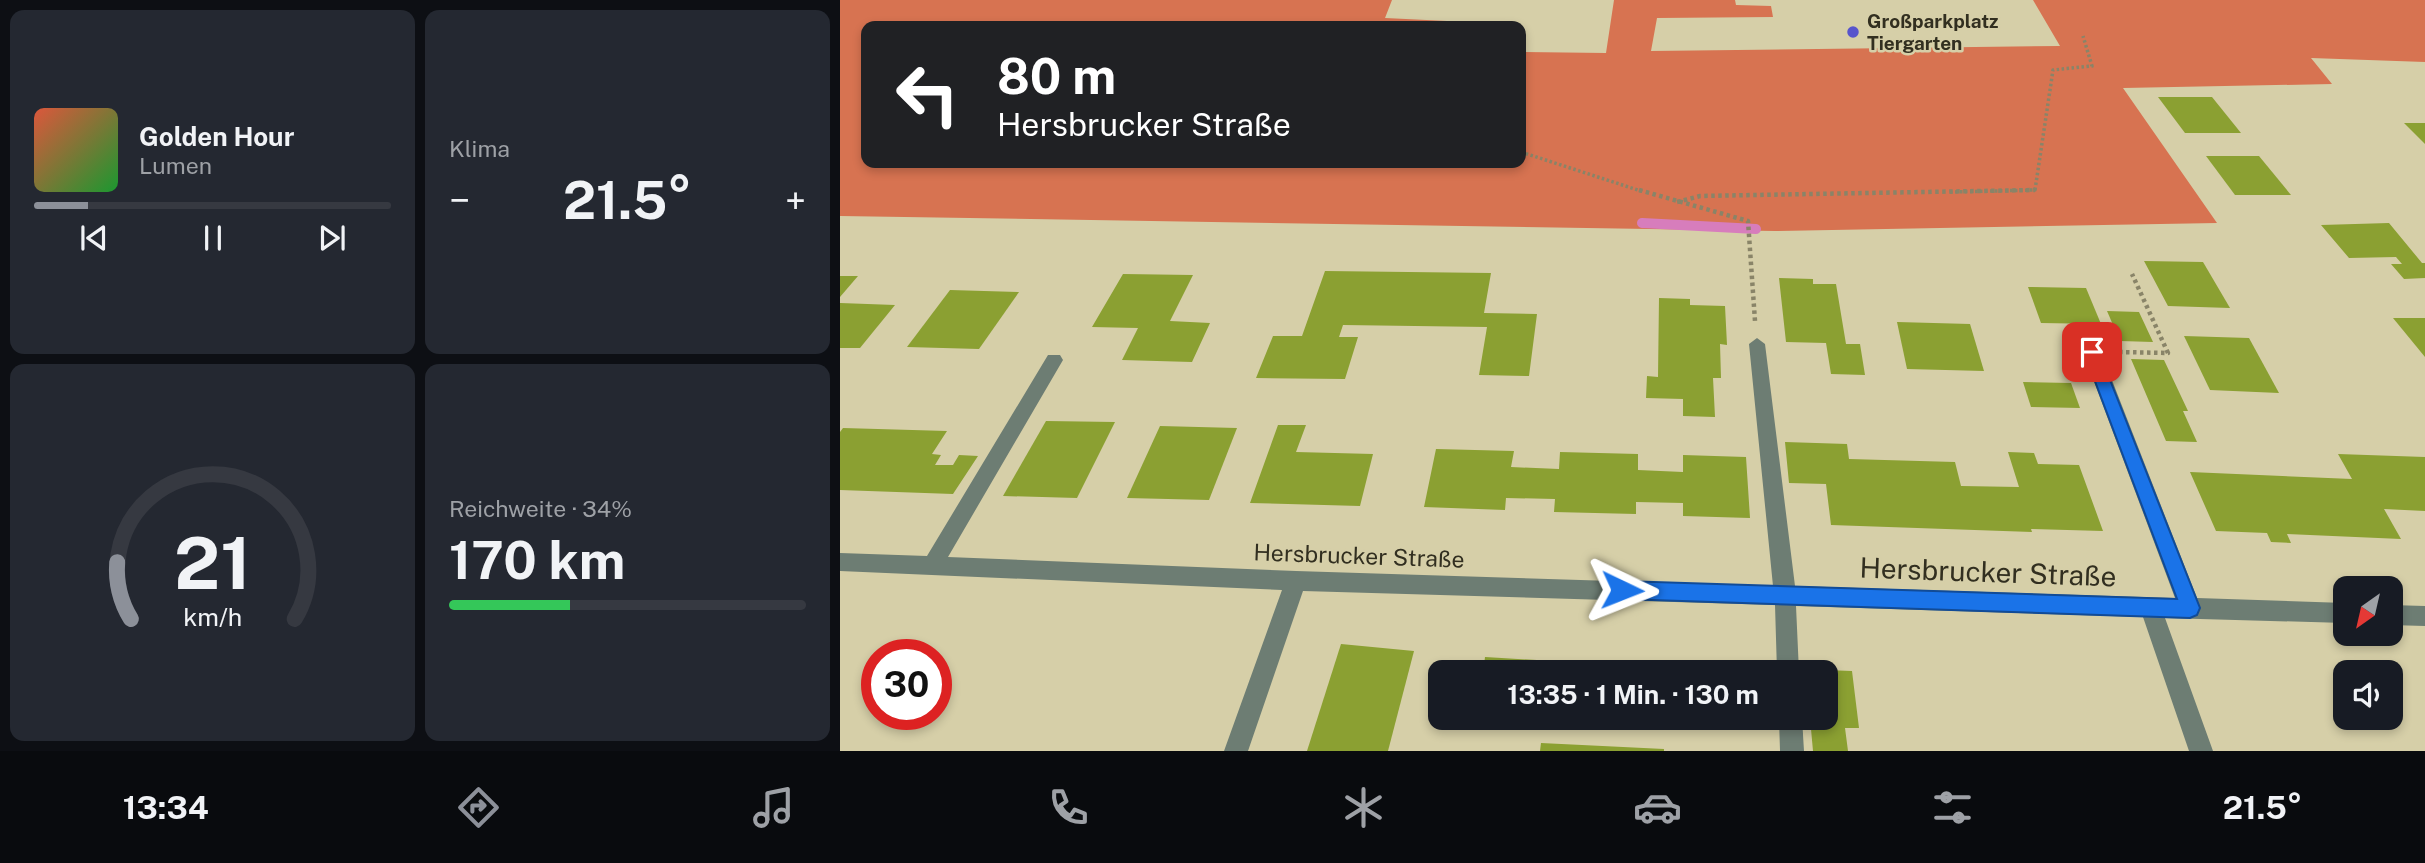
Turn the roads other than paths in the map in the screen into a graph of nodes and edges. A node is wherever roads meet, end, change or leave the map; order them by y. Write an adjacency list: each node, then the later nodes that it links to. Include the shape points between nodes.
1 (1757, 344): 7 (street)
2 (2092, 352): 9 (street)
3 (1054, 360): 5 (street)
4 (840, 562): 5 (street, Hersbrucker Straße)
5 (932, 566): 6 (street, Hersbrucker Straße)
6 (1296, 581): 7 (street, Hersbrucker Straße); 15 (street)
7 (1785, 595): 8 (street, Hersbrucker Straße); 13 (street)
8 (2150, 607): 9 (street, Hersbrucker Straße); 17 (street)
9 (2190, 608): 10 (street, Hersbrucker Straße)
10 (2333, 613)
11 (2403, 615): 12 (street)
12 (2425, 616)
13 (1788, 660)
14 (1791, 730): 16 (street)
15 (1236, 751)
16 (1792, 751)
17 (2202, 751)

